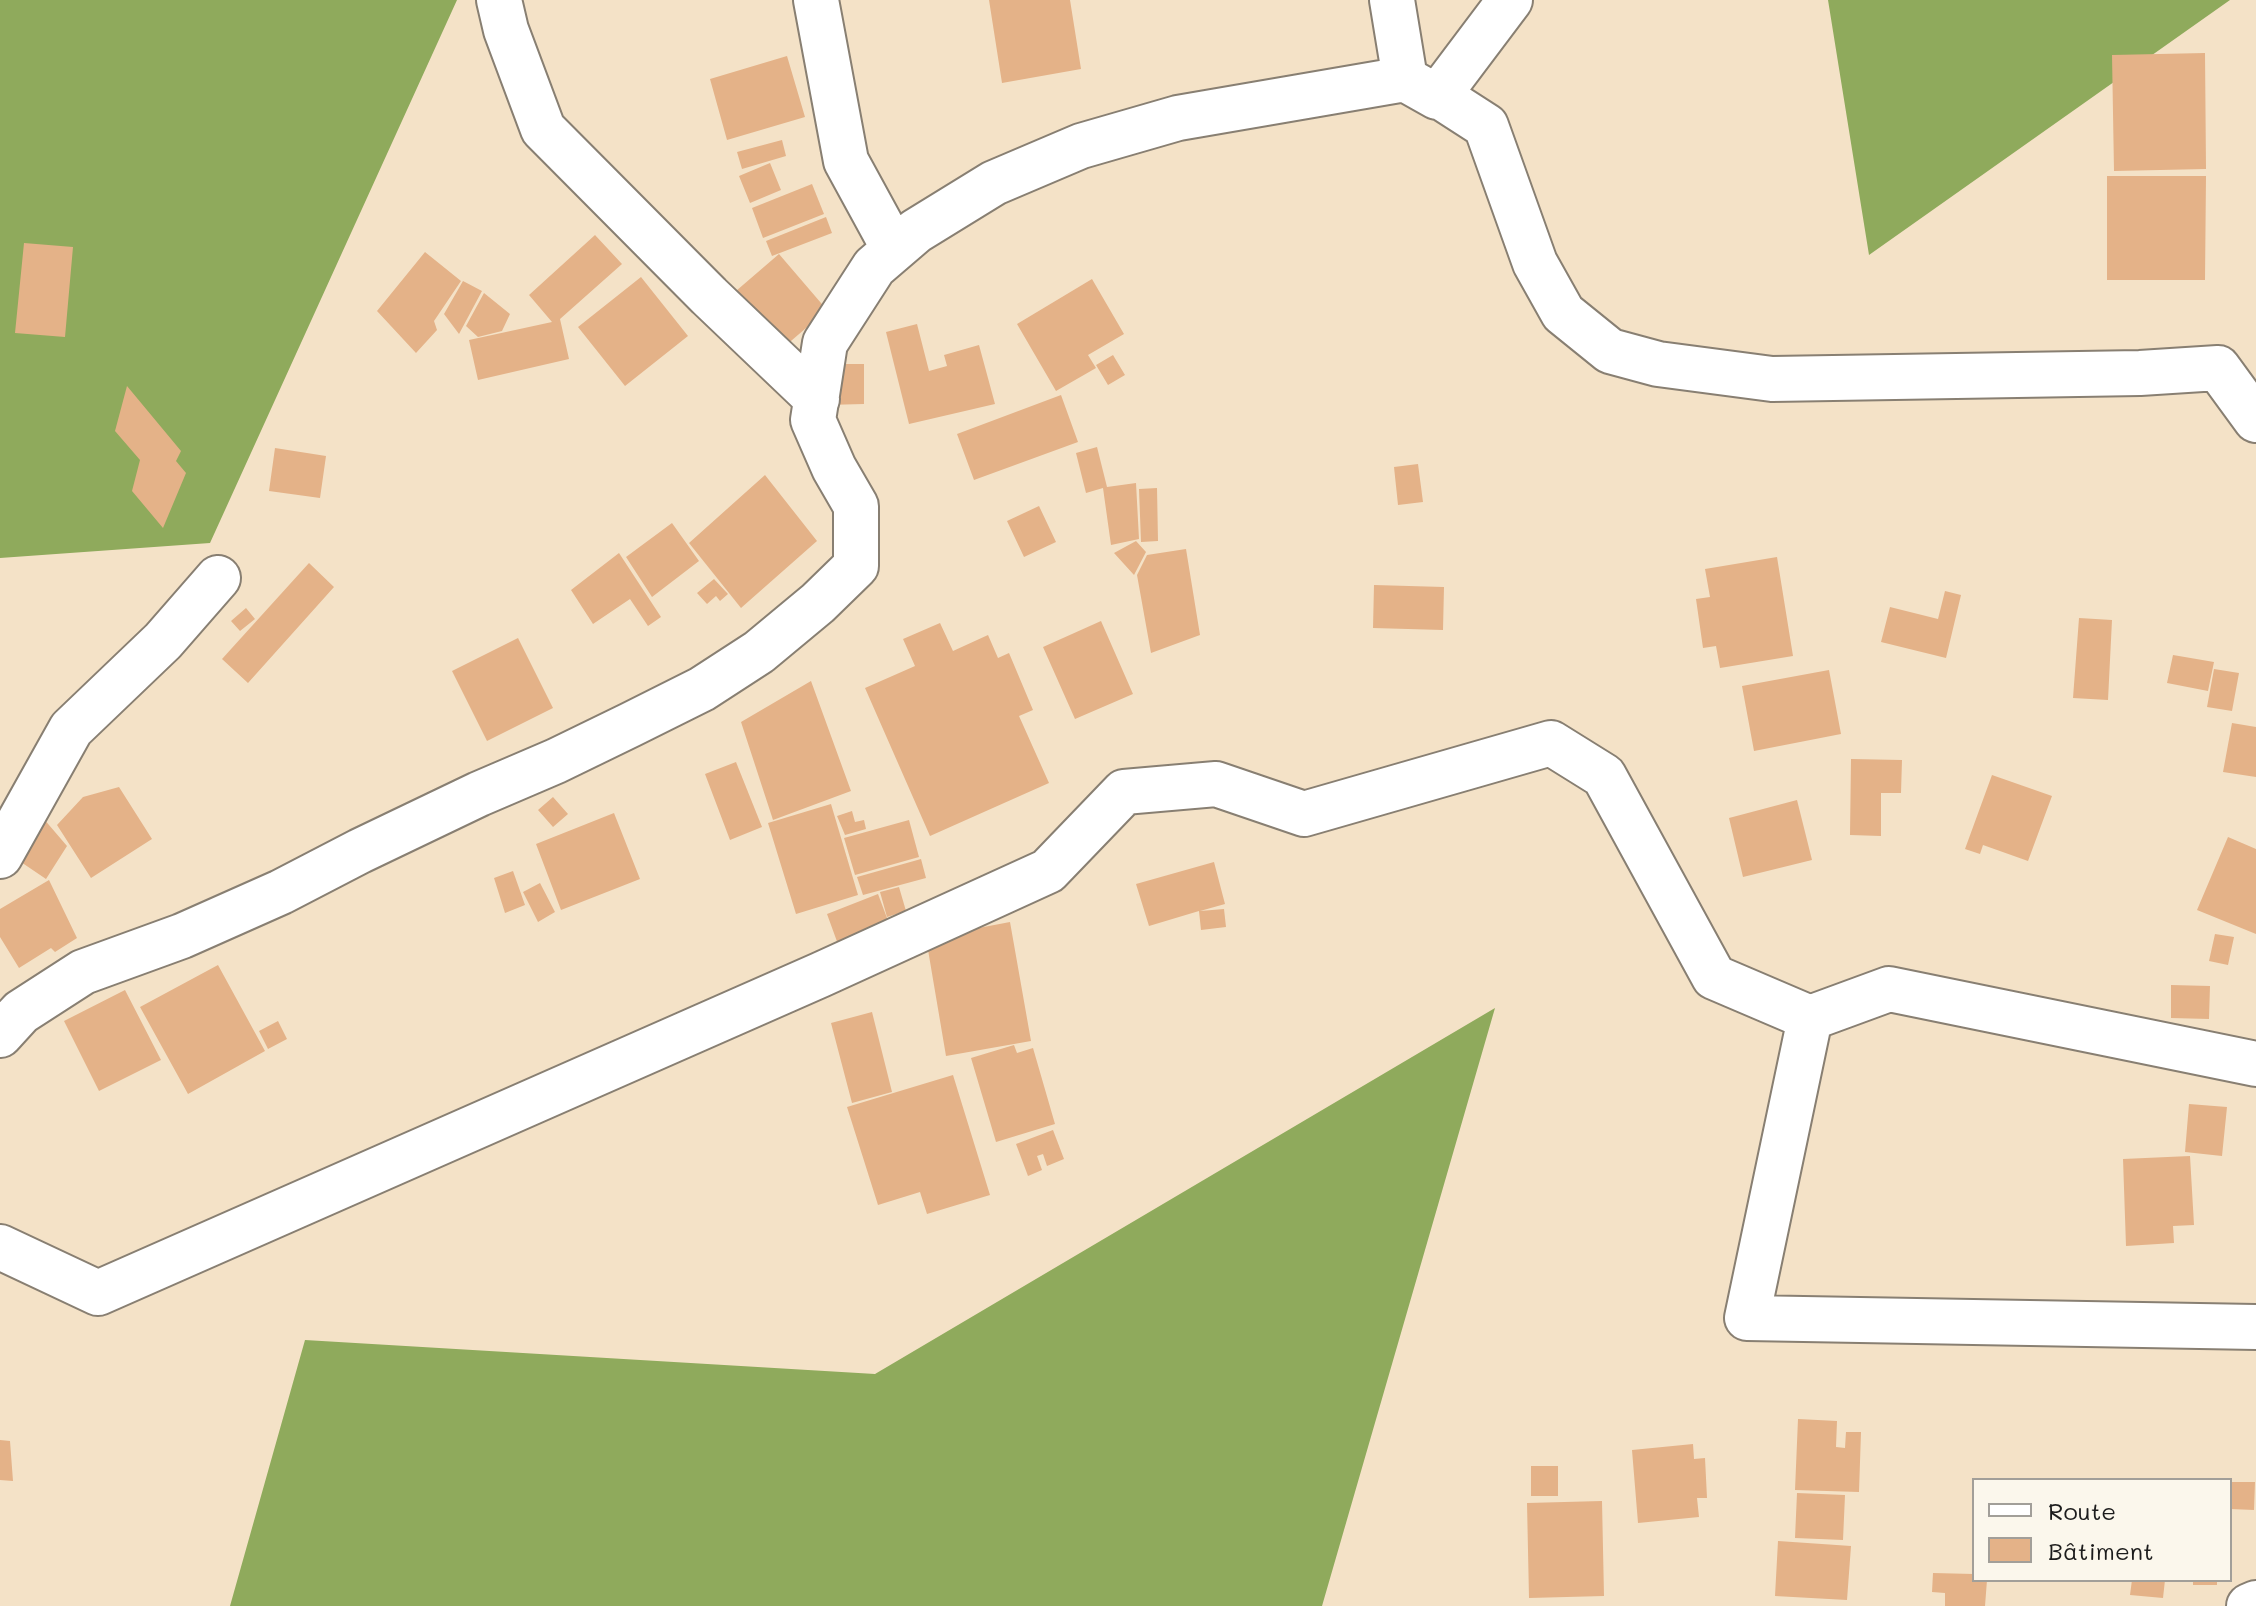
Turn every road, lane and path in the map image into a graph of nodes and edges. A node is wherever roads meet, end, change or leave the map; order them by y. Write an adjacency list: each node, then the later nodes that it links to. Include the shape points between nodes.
1 (499, 0): 8 (street, via 543,129)
2 (816, 0): 6 (street, via 846,161)
3 (1392, 0): 5 (street)
4 (1510, 0): 5 (street)
5 (1421, 88): 6 (street, via 1178,118 1081,146 994,183); 7 (street, via 1486,126 1535,263 1563,313 1610,351 1658,364 1772,379)
6 (894, 249): 8 (street, via 874,267 825,343)
7 (2237, 369): 9 (street)
8 (817, 399): 13 (street, via 813,420 856,506 856,566 759,652 702,689 281,892 83,972 21,1012)
9 (2256, 420)
10 (218, 578): 11 (street, via 163,641 71,729)
11 (0, 856)
12 (1810, 1018): 14 (street, via 1889,989); 15 (street, via 1714,977 1604,776 1551,743 1304,814 1216,784 1124,792 1048,871 98,1293); 16 (street, via 1747,1318)
13 (0, 1035)
14 (2256, 1064)
15 (0, 1247)
16 (2256, 1327)
17 (2256, 1603): 18 (street)
18 (2249, 1606)

